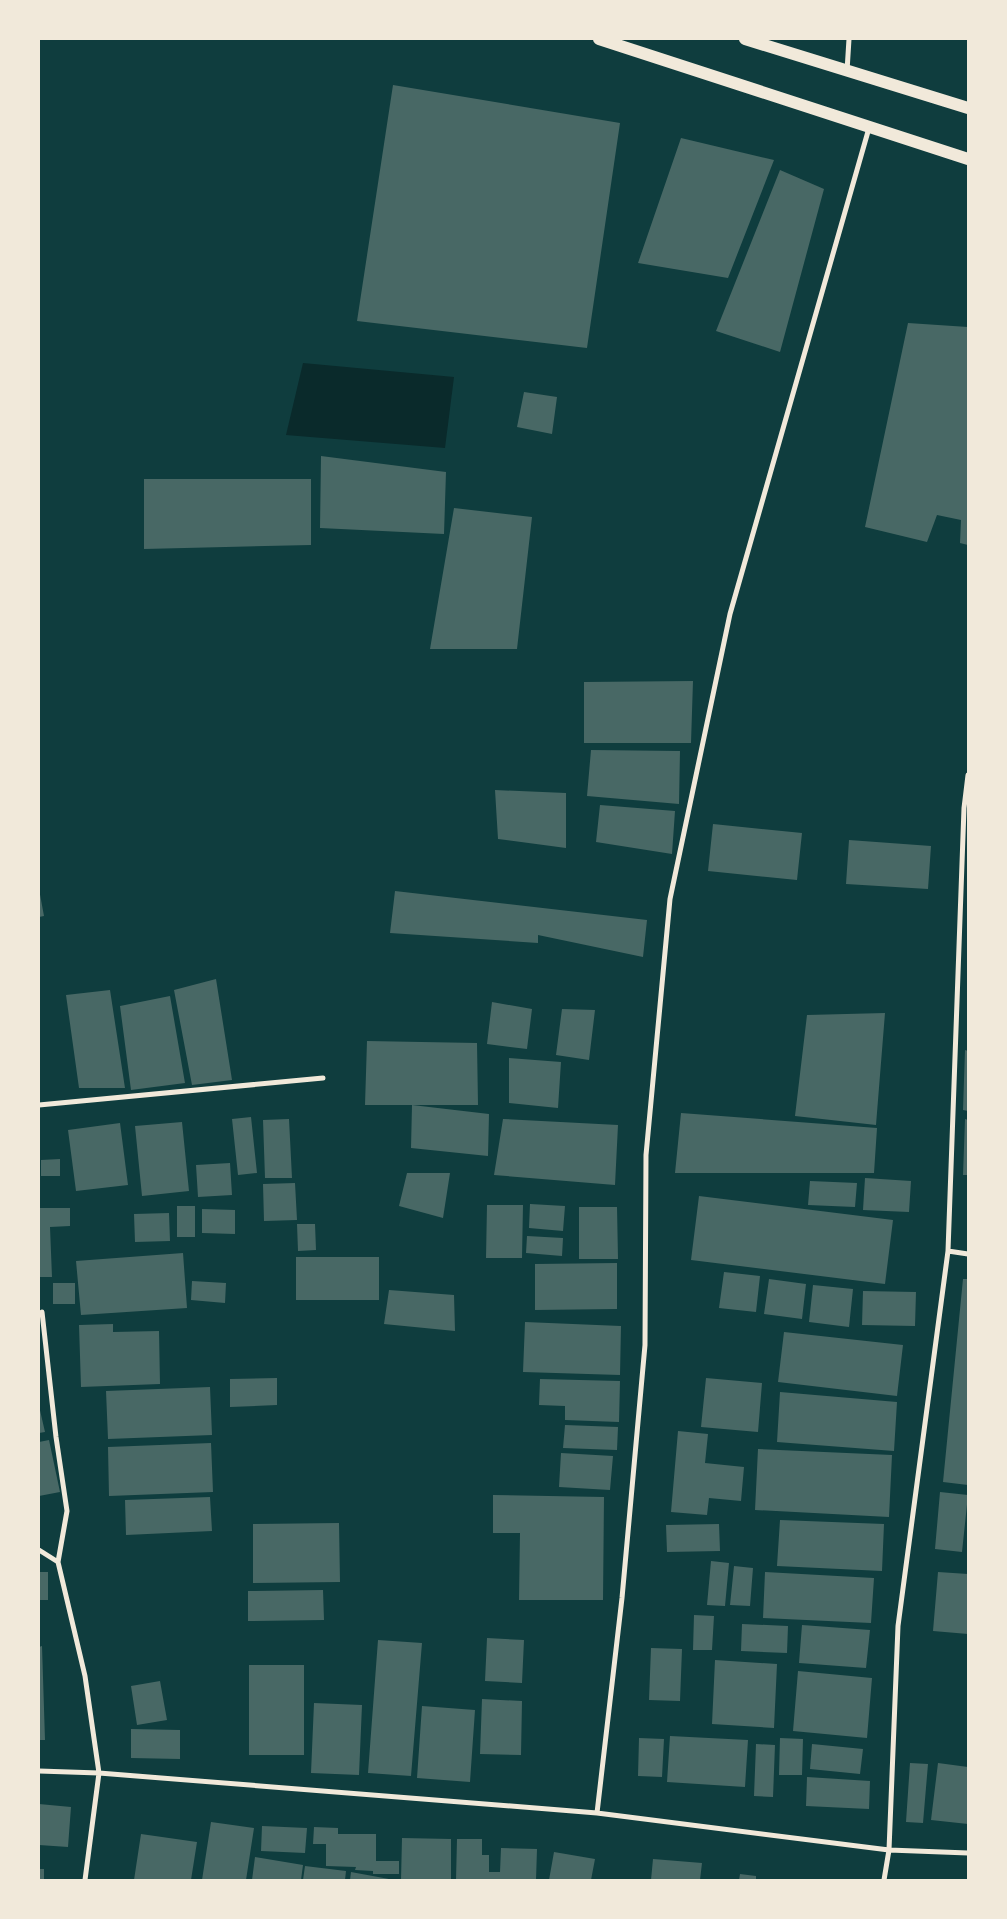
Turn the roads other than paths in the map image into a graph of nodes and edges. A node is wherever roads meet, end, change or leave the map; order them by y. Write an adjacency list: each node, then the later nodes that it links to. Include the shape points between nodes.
1 (599, 39): 6 (main road)
2 (745, 39): 4 (main road)
3 (849, 39): 4 (street)
4 (847, 72): 5 (main road)
5 (968, 108)
6 (870, 127): 7 (main road); 18 (street, via 730,614 670,899 646,1155 645,1345 622,1598)
7 (968, 158)
8 (968, 775): 11 (street, via 964,808)
9 (323, 1078): 10 (street)
10 (39, 1104)
11 (948, 1251): 12 (street); 19 (street, via 898,1626)
12 (968, 1254)
13 (42, 1312): 15 (street, via 67,1511)
14 (39, 1550): 15 (street)
15 (58, 1562): 17 (street, via 85,1676)
16 (39, 1771): 17 (street)
17 (99, 1772): 18 (street); 21 (street)
18 (597, 1813): 19 (street)
19 (889, 1850): 20 (street); 22 (street)
20 (968, 1853)
21 (85, 1880)
22 (884, 1880)

